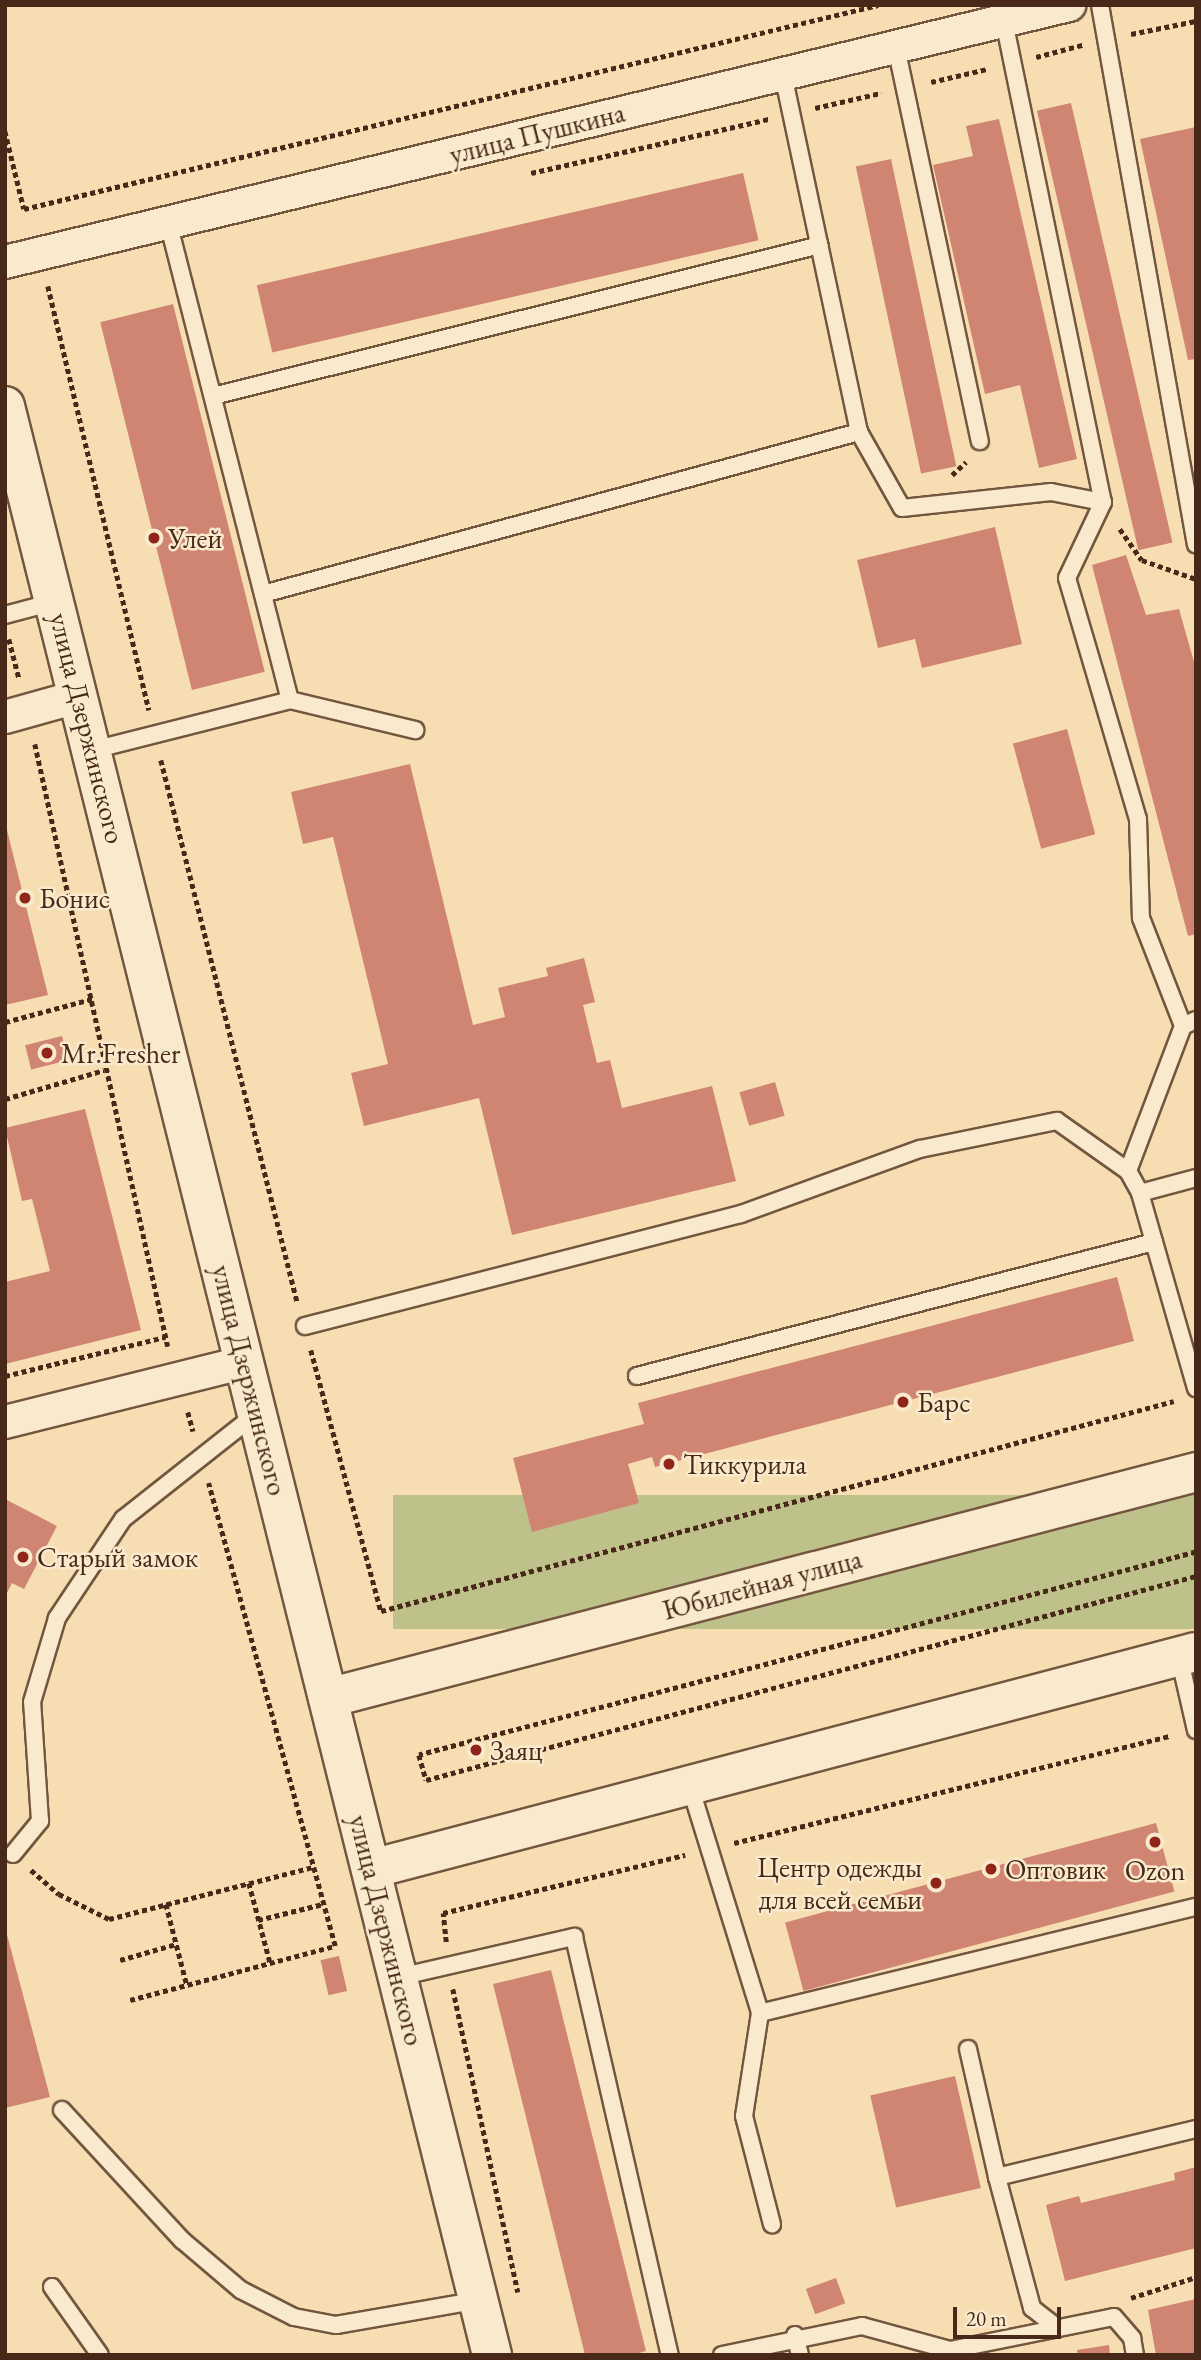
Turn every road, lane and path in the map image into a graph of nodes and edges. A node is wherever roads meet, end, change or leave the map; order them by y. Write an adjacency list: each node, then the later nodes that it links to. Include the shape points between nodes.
1 (878, 5): 7 (path, via 24,209)
2 (1069, 5): 4 (street, улица Пушкина)
3 (1100, 5): 17 (lane)
4 (1004, 21): 5 (street, улица Пушкина); 16 (lane)
5 (896, 47): 6 (street, улица Пушкина); 15 (lane)
6 (783, 74): 8 (street, улица Пушкина); 9 (lane)
7 (5, 131)
8 (168, 222): 10 (street, улица Пушкина); 12 (lane)
9 (820, 245): 12 (lane); 14 (lane)
10 (5, 261)
11 (48, 284): 27 (path)
12 (213, 396): 19 (lane)
13 (5, 406): 20 (main road, улица Дзержинского)
14 (859, 432): 16 (lane, via 902,508 1051,492); 19 (lane)
15 (980, 441)
16 (1103, 502): 18 (path, via 1142,560); 31 (lane, via 1067,578 1138,818 1141,918)
17 (1196, 545)
18 (1196, 579)
19 (263, 594): 24 (lane)
20 (56, 602): 21 (lane); 23 (main road, улица Дзержинского)
21 (5, 615)
22 (5, 625): 25 (path)
23 (80, 696): 25 (street); 28 (main road, улица Дзержинского)
24 (290, 700): 26 (lane); 27 (lane)
25 (16, 714): 29 (path)
26 (415, 730)
27 (155, 737): 28 (lane); 38 (path)
28 (93, 750): 40 (main road, улица Дзержинского)
29 (95, 998): 30 (path); 32 (path)
30 (5, 1023)
31 (1189, 1023): 34 (lane)
32 (104, 1070): 33 (path); 39 (path)
33 (5, 1099)
34 (1128, 1171): 36 (lane); 38 (lane, via 1057,1121 920,1149 741,1214)
35 (1196, 1178): 36 (lane)
36 (1140, 1193): 37 (lane)
37 (1154, 1242): 42 (lane); 44 (lane)
38 (305, 1326): 45 (path, via 381,1611)
39 (165, 1337): 41 (path); 43 (path)
40 (245, 1362): 43 (street); 46 (main road, улица Дзержинского)
41 (5, 1376)
42 (637, 1376)
43 (178, 1379): 47 (street); 48 (path)
44 (1196, 1388)
45 (1182, 1399)
46 (258, 1412): 48 (lane); 53 (main road, улица Дзержинского)
47 (5, 1422)
48 (201, 1458): 57 (lane, via 123,1519 57,1618 32,1702 40,1821); 58 (path)
49 (1196, 1472): 53 (main road, Юбилейная улица)
50 (1196, 1552): 51 (path, via 419,1755 426,1780)
51 (1196, 1576)
52 (1188, 1654): 54 (lane); 55 (main road)
53 (328, 1698): 59 (main road, улица Дзержинского)
54 (1189, 1731): 56 (path)
55 (689, 1783): 56 (lane); 59 (main road)
56 (710, 1849): 68 (path, via 443,1913); 72 (lane)
57 (13, 1854): 61 (path, via 59,1894 109,1919)
58 (313, 1867): 60 (path); 62 (path)
59 (371, 1869): 69 (main road, улица Дзержинского)
60 (249, 1883): 61 (path); 64 (path)
61 (166, 1904): 65 (path)
62 (323, 1904): 64 (path); 67 (path, via 335,1946)
63 (1196, 1907): 72 (lane)
64 (258, 1920): 67 (path)
65 (176, 1944): 66 (path); 70 (path)
66 (120, 1960)
67 (270, 1962): 70 (path)
68 (448, 1965): 69 (lane); 81 (path); 87 (lane, via 574,1937)
69 (399, 1977): 80 (main road, улица Дзержинского)
70 (187, 1985): 71 (path)
71 (130, 2000)
72 (760, 2013): 77 (lane, via 744,2116)
73 (968, 2049): 76 (lane)
74 (62, 2110): 80 (lane, via 182,2240 241,2290 294,2317 336,2325)
75 (1196, 2129): 76 (lane)
76 (998, 2177): 83 (lane, via 1032,2308)
77 (772, 2224)
78 (1196, 2277): 82 (path, via 1134,2294)
79 (52, 2287): 85 (lane)
80 (479, 2300): 86 (main road, улица Дзержинского)
81 (520, 2301)
82 (1114, 2316): 83 (lane); 90 (lane, via 1132,2338)
83 (1056, 2327): 84 (lane, via 950,2350 862,2326)
84 (794, 2335): 88 (lane); 89 (lane)
85 (100, 2355)
86 (492, 2355)
87 (670, 2355)
88 (722, 2355)
89 (800, 2355)
90 (1135, 2355)

